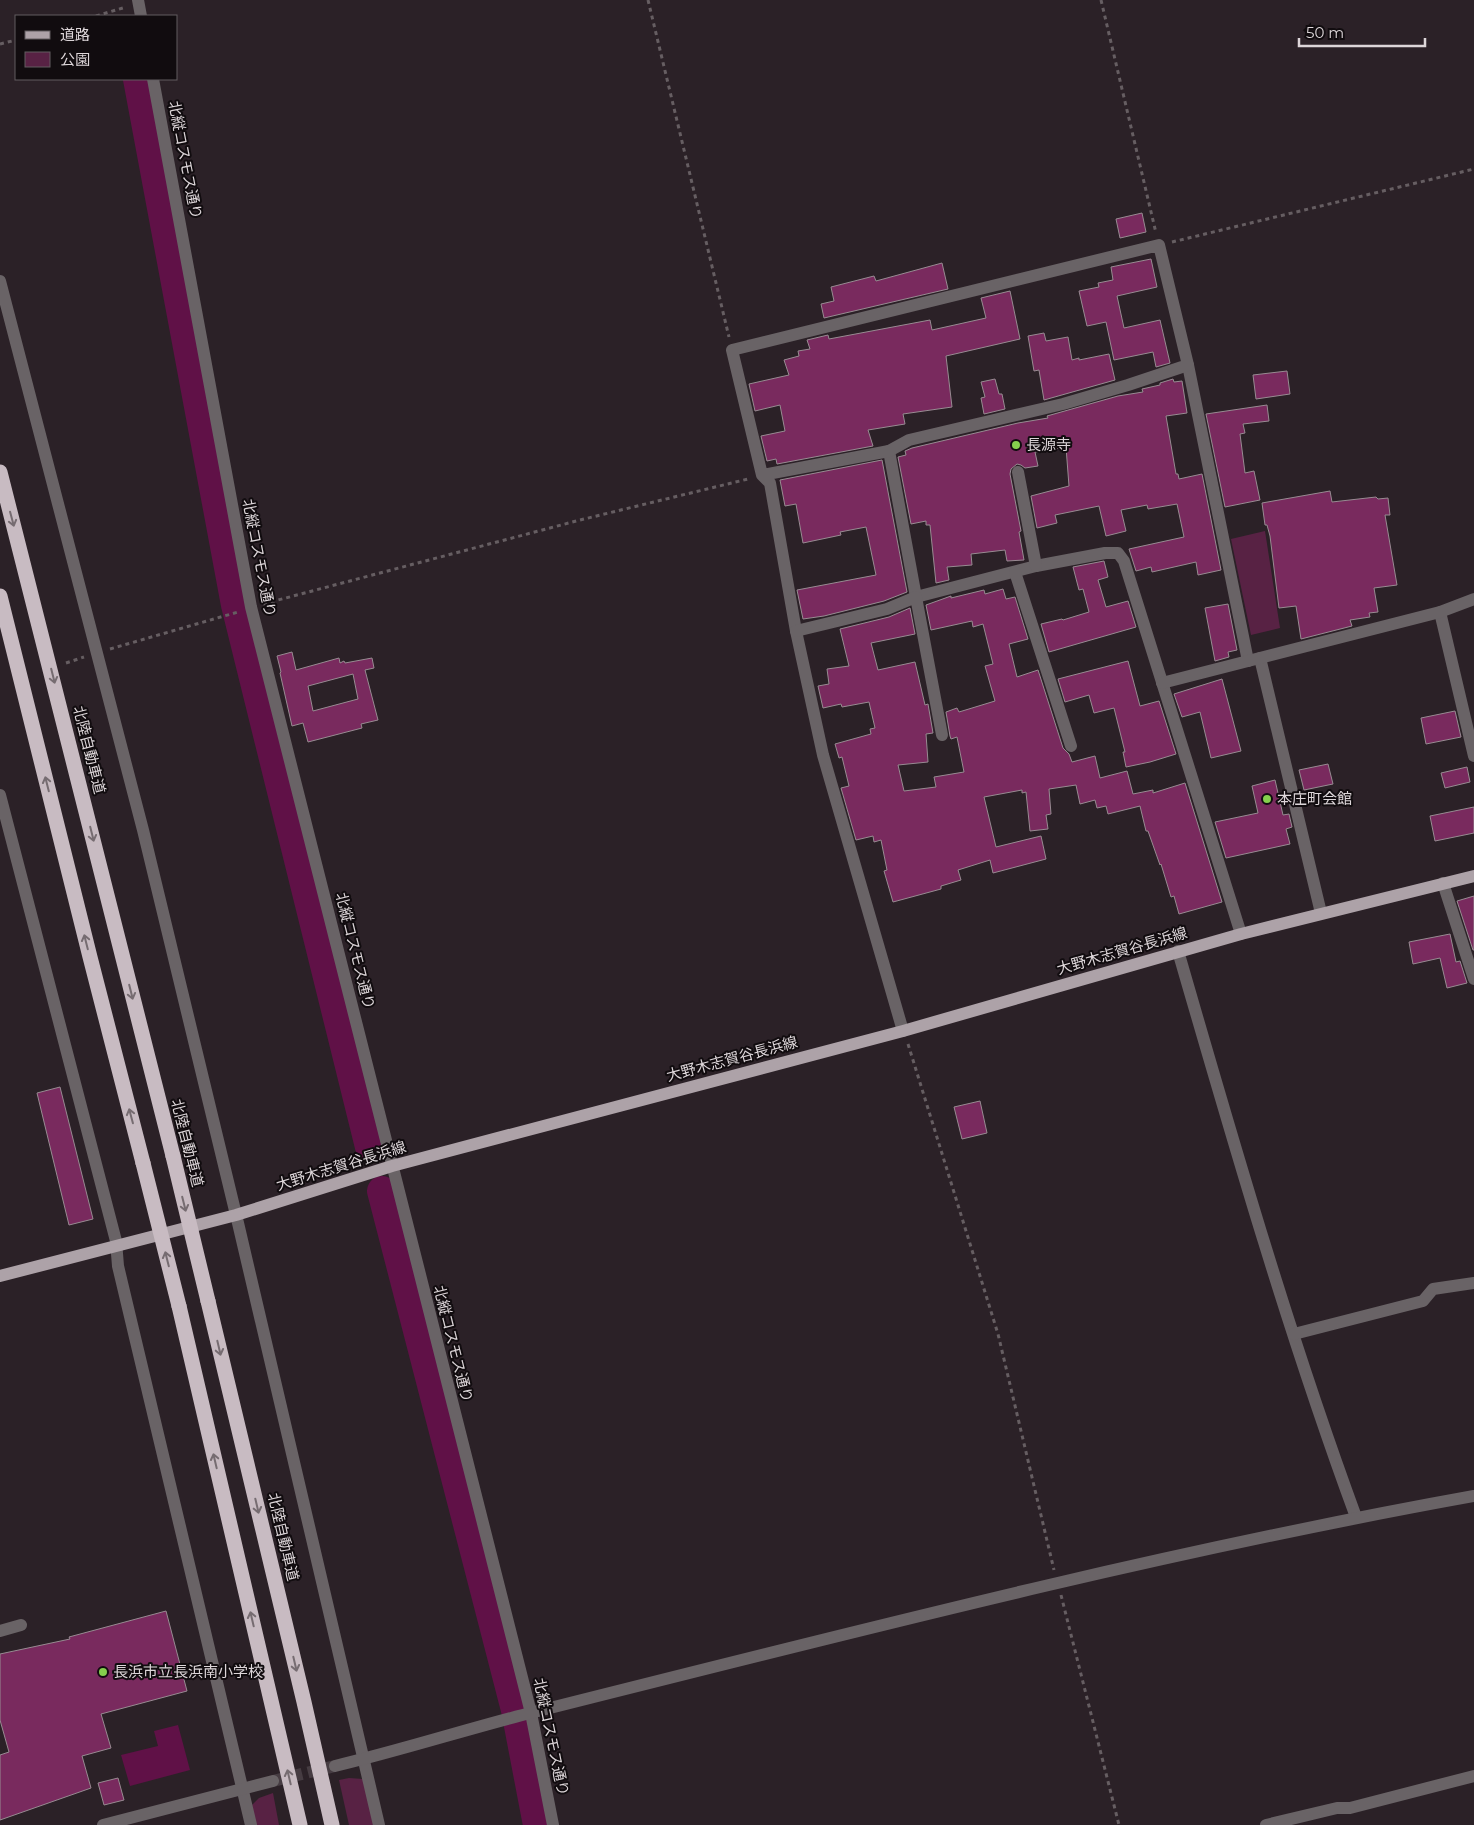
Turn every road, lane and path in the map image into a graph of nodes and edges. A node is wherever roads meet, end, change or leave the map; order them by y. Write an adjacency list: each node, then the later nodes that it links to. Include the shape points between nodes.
1 (138, 0): 4 (street)
2 (648, 0): 11 (path)
3 (1101, 0): 9 (path)
4 (141, 15)
5 (15, 40): 6 (path)
6 (0, 44)
7 (153, 80): 22 (street, 北縦コスモス通り)
8 (1474, 169): 9 (path)
9 (1159, 245): 11 (street); 12 (street)
10 (0, 281): 26 (street)
11 (732, 350): 16 (street)
12 (1188, 365): 13 (street, via 1063,404 909,440); 27 (street)
13 (889, 451): 16 (street); 20 (street)
14 (0, 472): 61 (highway, 北陸自動車道, one-way to 61, bridge, via 173,1156)
15 (1018, 472): 17 (street)
16 (762, 476): 22 (path, via 580,520); 25 (street, via 770,483)
17 (1036, 566): 18 (street); 29 (street, via 1118,554 1124,561)
18 (1015, 572): 20 (street); 31 (street)
19 (0, 596): 60 (highway, one-way to 19, bridge, via 179,1306)
20 (916, 597): 25 (street, via 887,609); 30 (street)
21 (1474, 599): 23 (street)
22 (251, 607): 41 (street, 北縦コスモス通り)
23 (1440, 612): 27 (street); 32 (street)
24 (229, 614): 26 (path)
25 (796, 631): 40 (street, via 823,755)
26 (96, 653): 28 (path); 42 (street)
27 (1254, 660): 29 (street); 36 (street)
28 (66, 663)
29 (1162, 683): 37 (street)
30 (942, 735)
31 (1071, 746)
32 (1474, 756)
33 (0, 795): 43 (street)
34 (1474, 876): 35 (main road, 大野木志賀谷長浜線)
35 (1443, 883): 36 (main road, 大野木志賀谷長浜線); 39 (street)
36 (1321, 913): 37 (main road, 大野木志賀谷長浜線)
37 (1241, 934): 38 (main road, 大野木志賀谷長浜線)
38 (1178, 952): 40 (main road, 大野木志賀谷長浜線); 46 (street)
39 (1474, 979)
40 (903, 1030): 41 (main road, 大野木志賀谷長浜線); 49 (path, via 998,1334)
41 (392, 1166): 42 (main road, 大野木志賀谷長浜線); 52 (street, 北縦コスモス通り)
42 (236, 1215): 43 (main road, 大野木志賀谷長浜線); 53 (street)
43 (117, 1246): 44 (main road, 大野木志賀谷長浜線); 57 (street, via 118,1266)
44 (0, 1276)
45 (1474, 1283): 46 (street, via 1433,1289 1423,1302)
46 (1294, 1334): 48 (street)
47 (1474, 1496): 48 (street)
48 (1356, 1517): 49 (street)
49 (1058, 1583): 52 (street); 64 (path)
50 (21, 1625): 51 (street)
51 (0, 1631)
52 (522, 1716): 53 (street); 63 (street, 北縦コスモス通り)
53 (365, 1759): 54 (street); 62 (street)
54 (335, 1766)
55 (1474, 1776): 65 (street, via 1350,1808 1337,1808)
56 (273, 1780): 57 (street)
57 (242, 1788): 58 (street); 59 (street)
58 (103, 1825)
59 (251, 1825)
60 (300, 1825)
61 (332, 1825)
62 (380, 1825)
63 (553, 1825)
64 (1119, 1825)
65 (1266, 1825)

